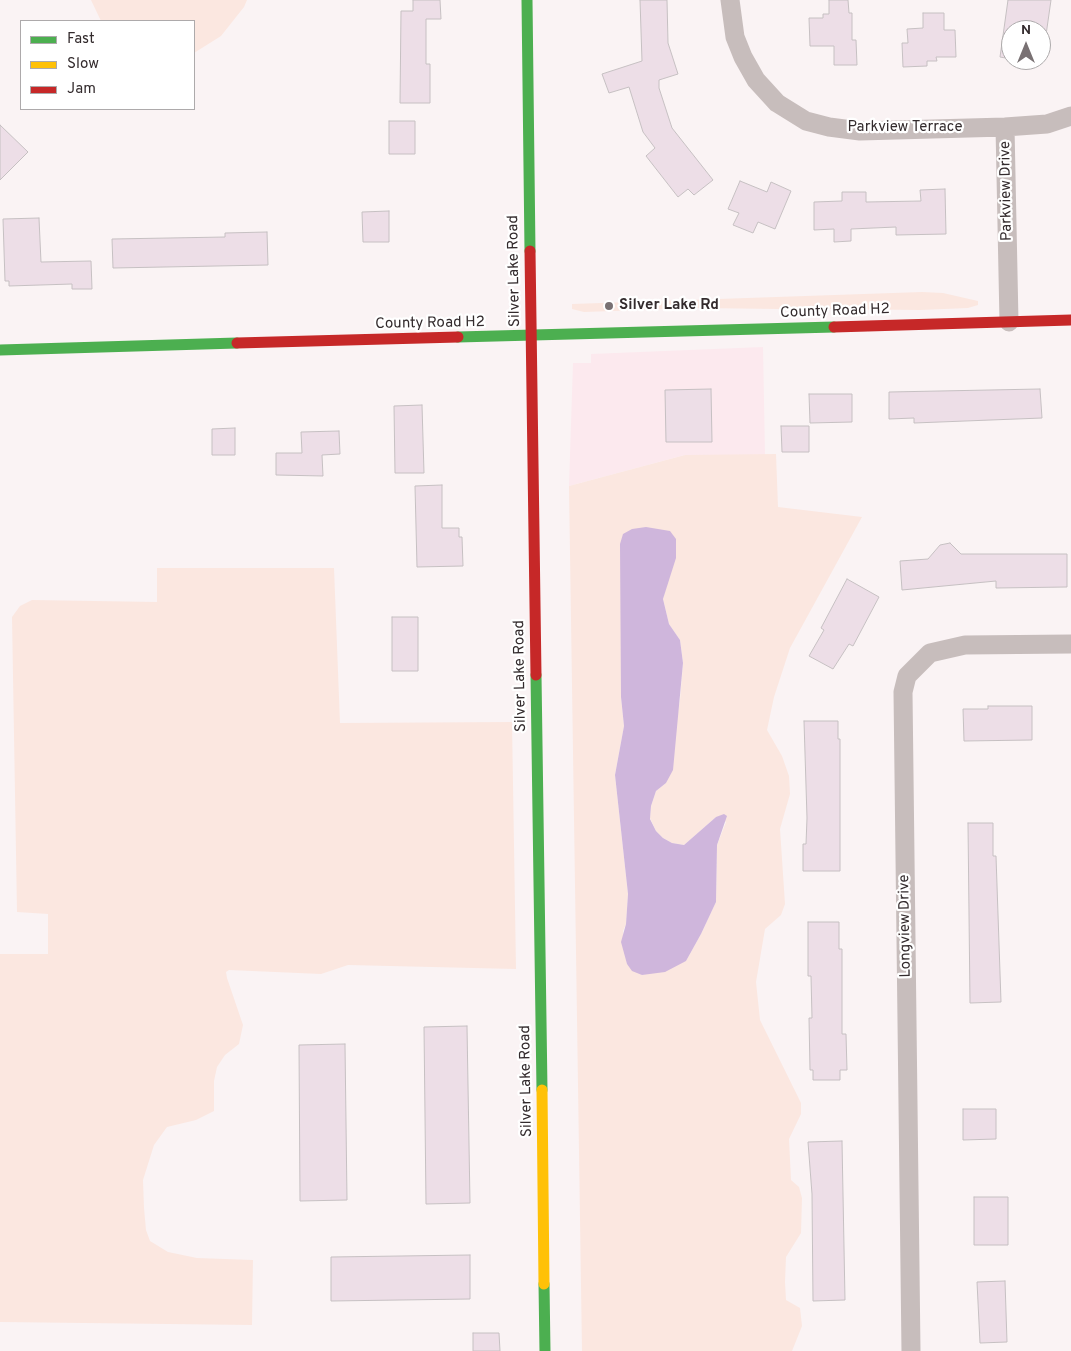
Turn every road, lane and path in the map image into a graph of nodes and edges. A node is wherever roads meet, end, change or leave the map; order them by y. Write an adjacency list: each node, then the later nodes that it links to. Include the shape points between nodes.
1 (527, 0): 7 (main road, Silver Lake Road)
2 (730, 0): 4 (street, Parkview Terrace, via 735,37 756,80 777,104 806,120 860,131)
3 (1071, 116): 4 (street, Parkview Drive, via 1047,124)
4 (1005, 127): 6 (street, Parkview Drive)
5 (1071, 320): 6 (main road, County Road H2)
6 (1009, 322): 7 (main road, County Road H2)
7 (531, 336): 8 (main road, County Road H2); 10 (main road, Silver Lake Road)
8 (0, 350)
9 (1071, 644): 11 (street, Longview Drive, via 966,645 930,653 907,676 902,692)
10 (545, 1351)
11 (911, 1351)

